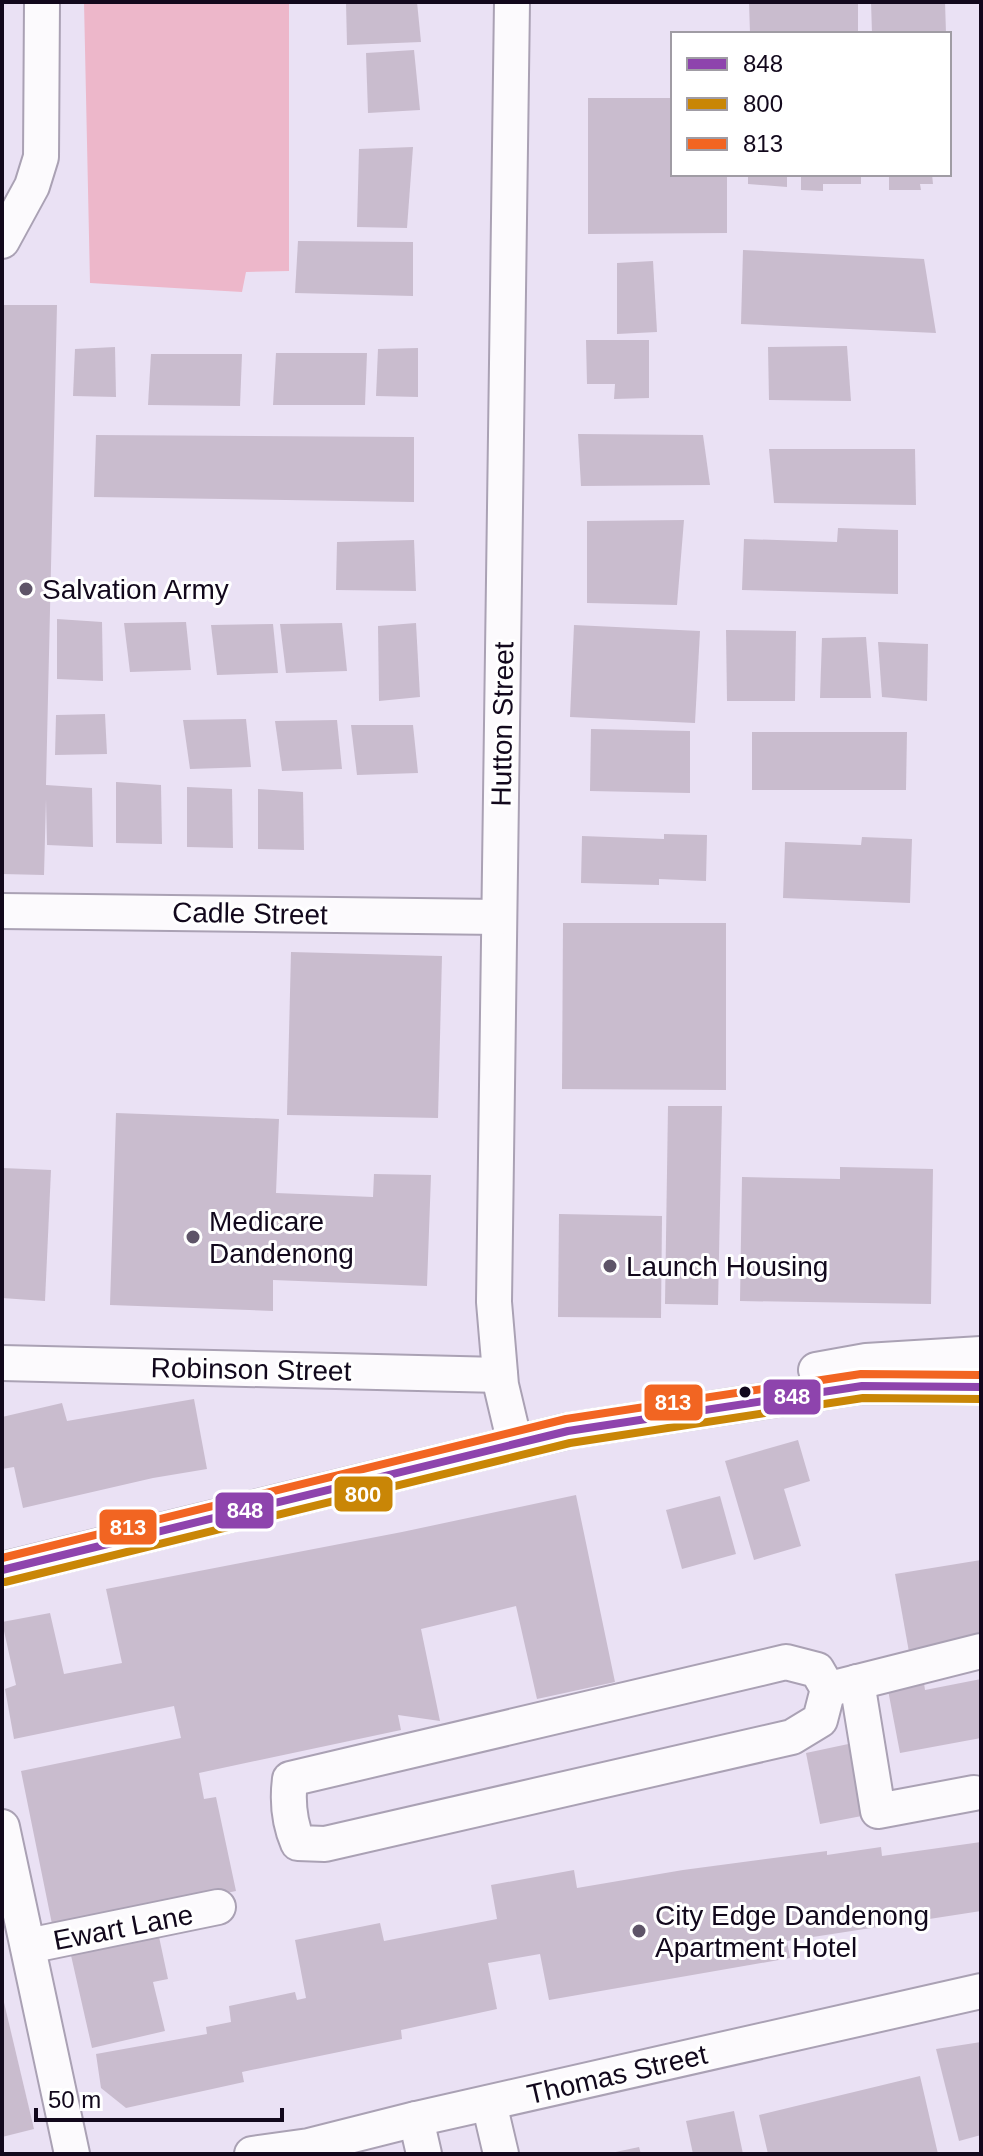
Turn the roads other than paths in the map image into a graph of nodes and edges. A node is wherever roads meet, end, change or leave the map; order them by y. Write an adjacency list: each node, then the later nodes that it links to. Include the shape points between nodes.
1 (42, 2): 3 (street, via 40,165)
2 (512, 2): 5 (street, Hutton Street)
3 (2, 241)
4 (2, 911): 5 (street, Cadle Street)
5 (499, 917): 8 (street, Hutton Street, via 494,1302)
6 (981, 1354): 10 (street, via 866,1361 635,1402)
7 (2, 1363): 8 (street, Robinson Street)
8 (500, 1375): 11 (street, Hutton Street)
9 (981, 1387): 10 (street, via 862,1386)
10 (568, 1431): 11 (street)
11 (515, 1444): 12 (street)
12 (2, 1570)
13 (981, 1651): 14 (street)
14 (843, 1685): 14 (street, via 820,1720 792,1737 325,1844 298,1843 291,1828 290,1779 786,1662 817,1670); 15 (street, via 878,1811)
15 (974, 1793)
16 (2, 1827): 17 (street)
17 (6, 1868): 19 (street)
18 (218, 1907): 19 (street, Ewart Lane)
19 (28, 1946): 23 (street)
20 (981, 1991): 21 (street, Thomas Street)
21 (489, 2103): 22 (street, Thomas Street); 26 (street)
22 (416, 2119): 24 (street, Thomas Street, via 309,2146); 25 (street)
23 (72, 2154)
24 (252, 2154)
25 (424, 2154)
26 (501, 2154)

